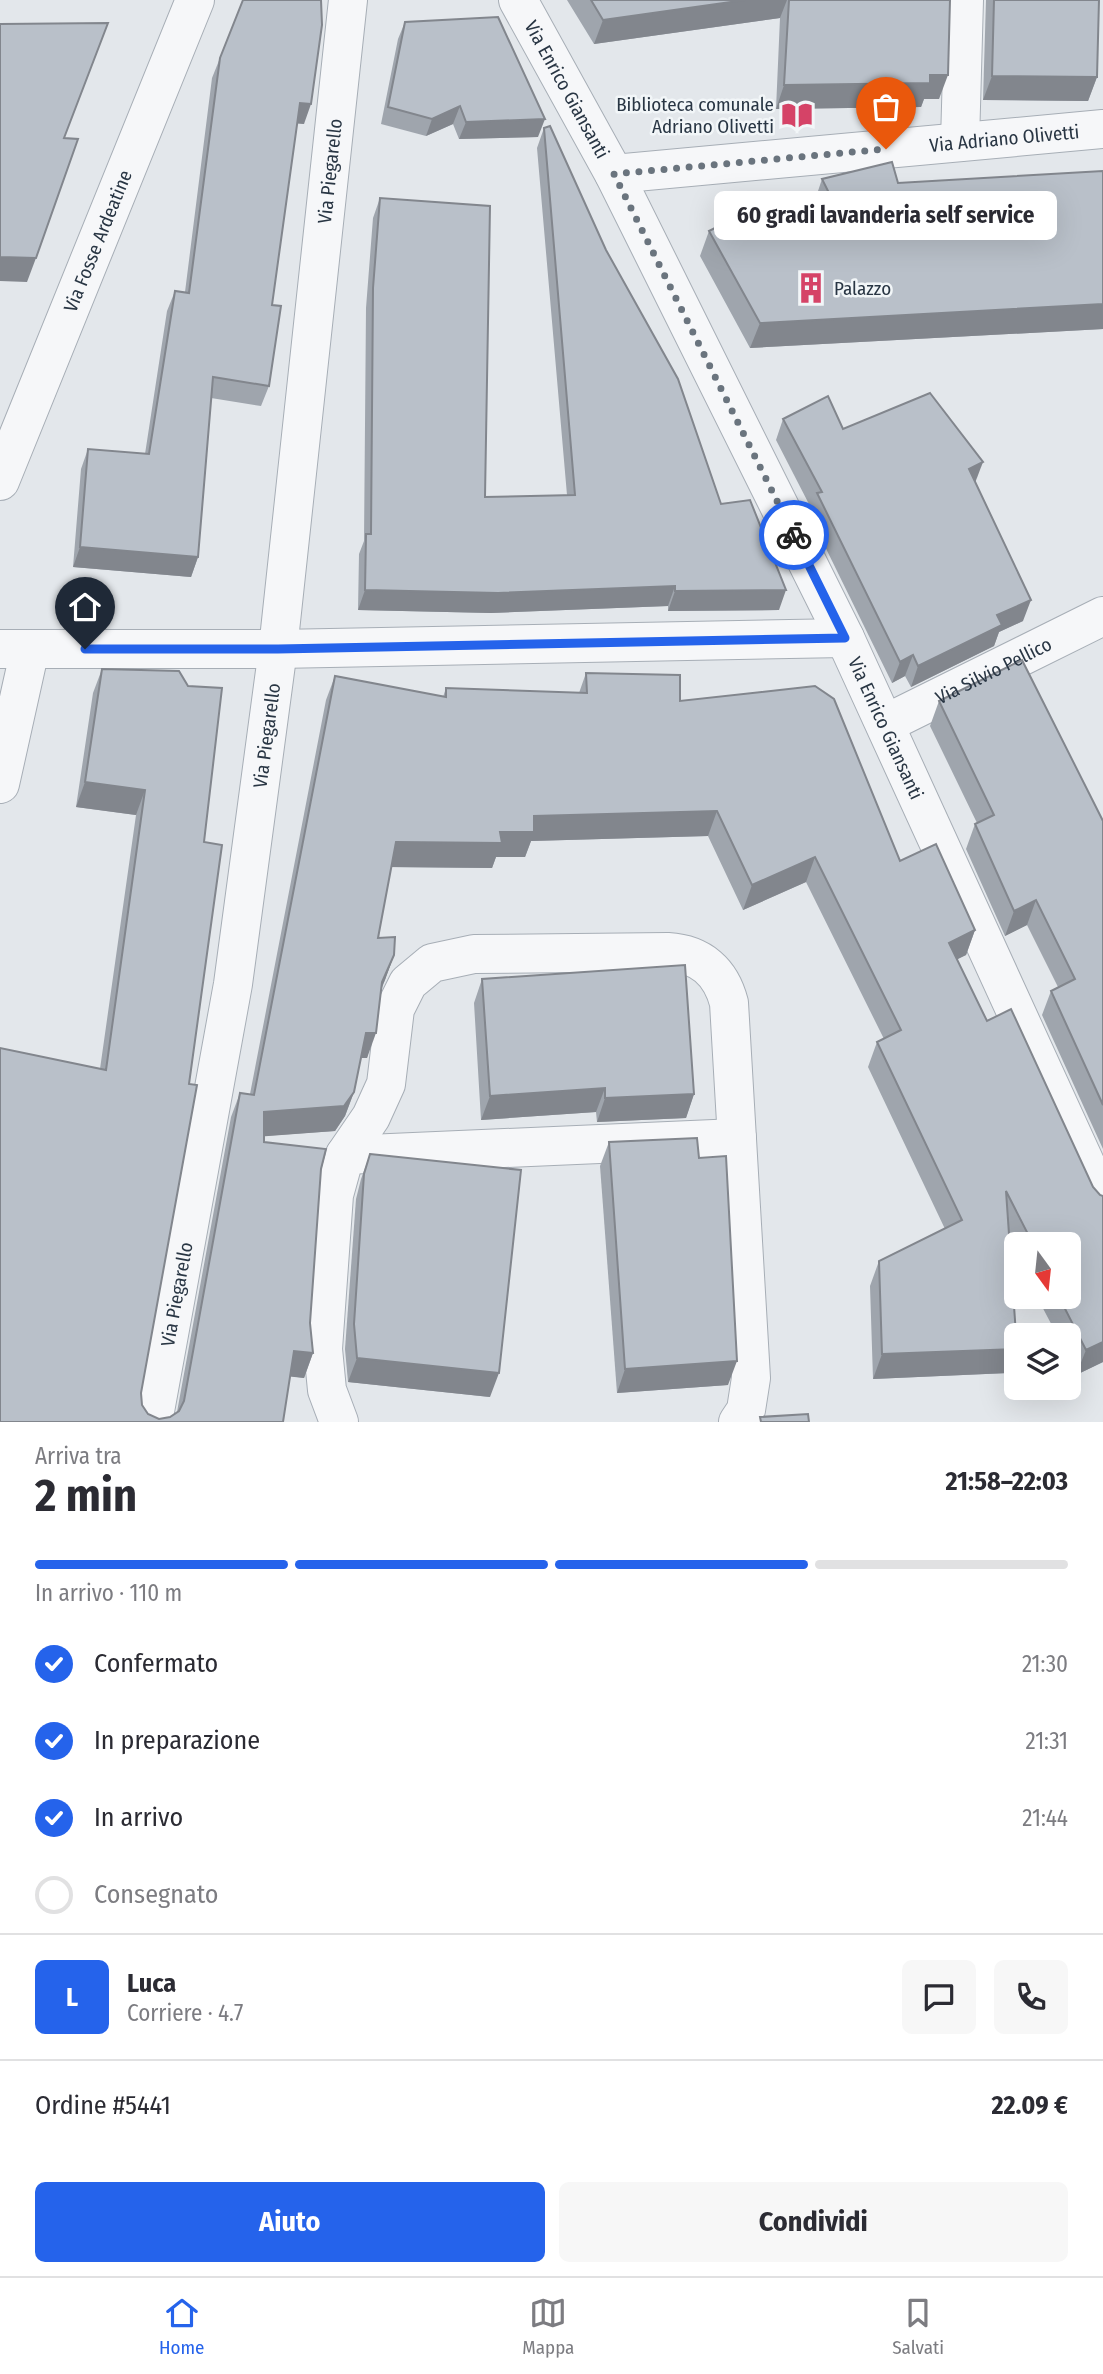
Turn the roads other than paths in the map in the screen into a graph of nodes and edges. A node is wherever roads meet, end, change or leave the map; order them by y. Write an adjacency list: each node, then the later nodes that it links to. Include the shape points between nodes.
1 (195, 0): 8 (street, Via Fosse Ardeatine)
2 (348, 0): 12 (street, Via Piegarello)
3 (518, 0): 7 (street, Via Enrico Giansanti)
4 (964, 0): 6 (street)
5 (1103, 129): 6 (street, Via Adriano Olivetti)
6 (960, 142): 7 (street, Via Adriano Olivetti)
7 (614, 174): 10 (street, Via Enrico Giansanti)
8 (0, 481)
9 (1103, 617): 13 (street, Via Silvio Pellico)
10 (845, 638): 12 (street); 13 (street, Via Enrico Giansanti)
11 (15, 649): 12 (street); 14 (street)
12 (278, 649): 18 (street, Via Piegarello, via 233,984)
13 (885, 724): 17 (street, Via Enrico Giansanti)
14 (0, 784)
15 (737, 1138): 16 (street); 16 (street, via 729,1003 721,981 703,962 668,952 474,954 432,964 408,983 395,1009 386,1084 372,1116); 20 (street, via 751,1378 746,1410)
16 (345, 1155): 19 (street, via 334,1195 324,1326 327,1390)
17 (1103, 1202)
18 (153, 1422)
19 (339, 1422)
20 (738, 1422)

